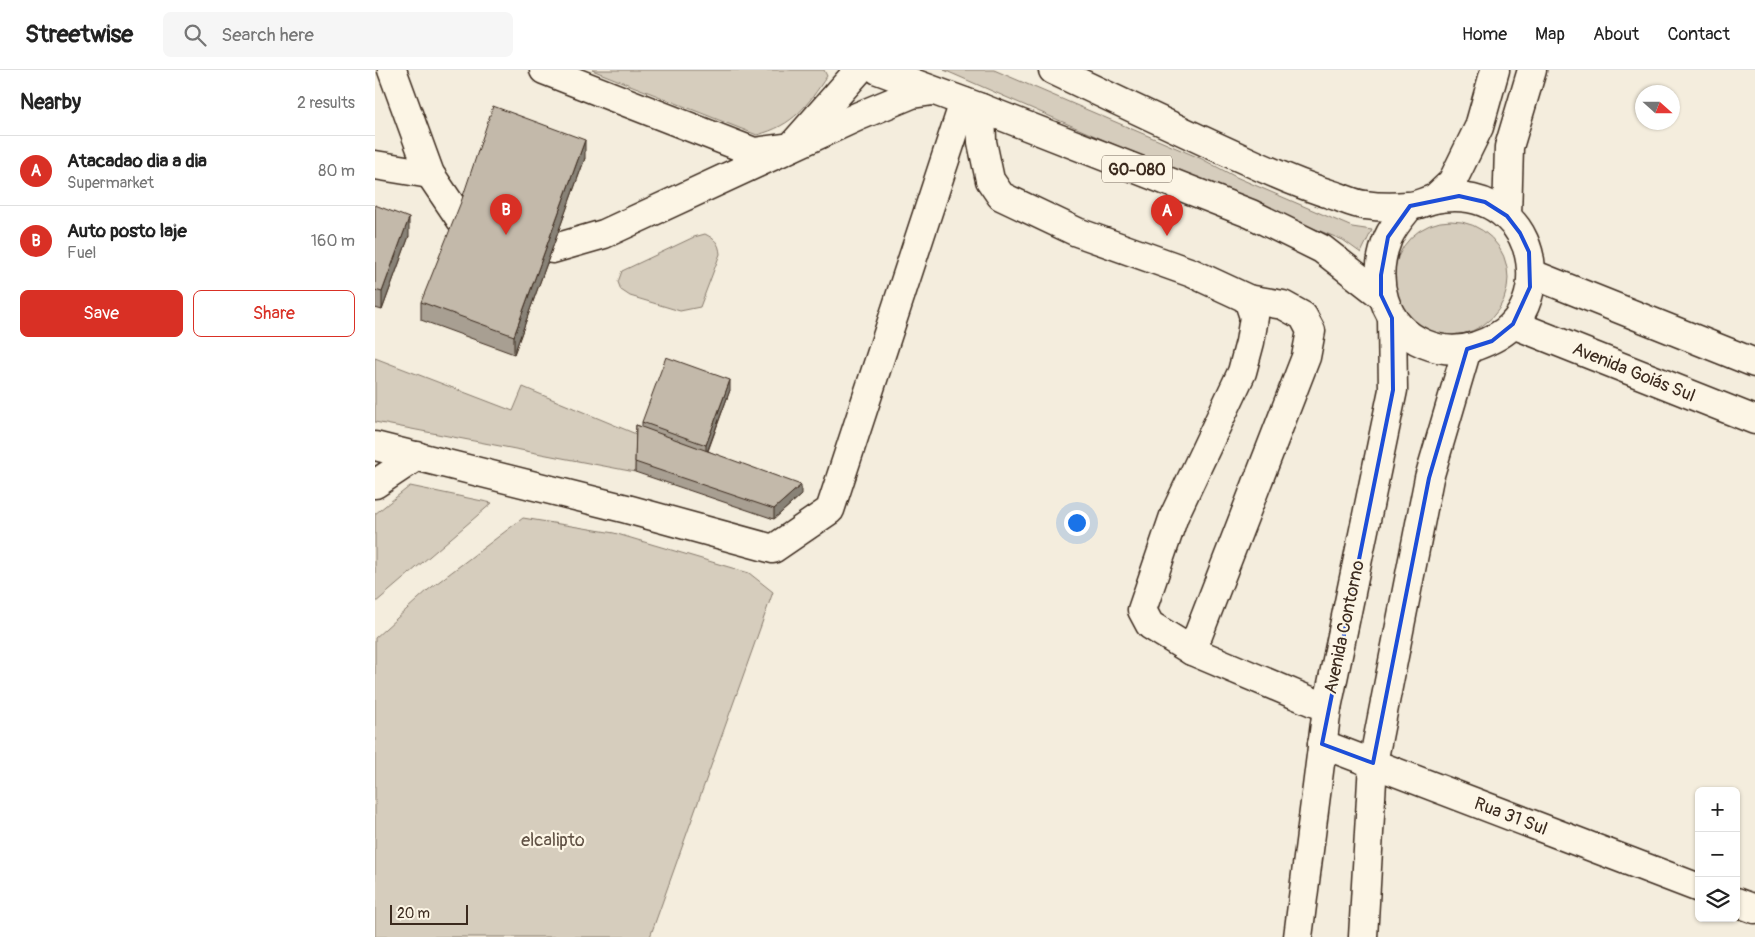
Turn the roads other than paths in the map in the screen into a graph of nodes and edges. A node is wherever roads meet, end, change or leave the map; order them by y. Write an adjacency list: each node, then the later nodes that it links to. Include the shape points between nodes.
1 (392, 70): 12 (main road)
2 (545, 70): 10 (main road, via 754,152)
3 (859, 70): 10 (main road)
4 (878, 70): 8 (main road, GO-080)
5 (1053, 70): 13 (main road, via 1300,185 1364,205)
6 (1495, 70): 13 (main road, via 1479,127 1452,182)
7 (1532, 70): 14 (main road, via 1509,147)
8 (933, 91): 9 (main road, GO-080); 10 (main road, via 912,94)
9 (972, 105): 18 (main road, via 989,180 1001,196 1077,232 1192,273); 19 (main road, GO-080, via 1251,214 1322,249); 25 (main road, via 830,510 773,548)
10 (791, 147): 16 (main road, via 604,234)
11 (375, 165): 12 (main road)
12 (430, 174): 15 (main road)
13 (1422, 203): 14 (main road, via 1459,196 1485,202); 19 (main road, via 1397,220 1388,237 1382,256)
14 (1507, 216): 17 (main road, via 1529,252)
15 (461, 220)
16 (552, 249)
17 (1532, 274): 20 (main road, via 1526,301); 22 (main road)
18 (1248, 299): 27 (main road, via 1254,317 1242,372 1174,516 1142,610 1150,625); 27 (main road, via 1283,305 1303,316 1311,331 1306,357)
19 (1387, 307): 21 (main road, GO-080, via 1403,331 1433,347); 28 (main road, Avenida Contorno, via 1393,390)
20 (1513, 324): 21 (main road, via 1492,341); 23 (main road, Avenida Goiás Sul)
21 (1467, 349): 30 (main road, via 1429,478)
22 (1755, 362)
23 (1755, 420)
24 (375, 446): 25 (main road)
25 (417, 456): 26 (main road)
26 (375, 484)
27 (1192, 650): 28 (main road)
28 (1327, 708): 29 (main road, Avenida Contorno)
29 (1322, 744): 30 (main road, Rua 31 Sul); 34 (main road, Avenida Contorno)
30 (1373, 763): 31 (main road, Rua 31 Sul); 35 (main road)
31 (1695, 886)
32 (1740, 903): 33 (main road)
33 (1755, 909)
34 (1298, 937)
35 (1363, 937)

